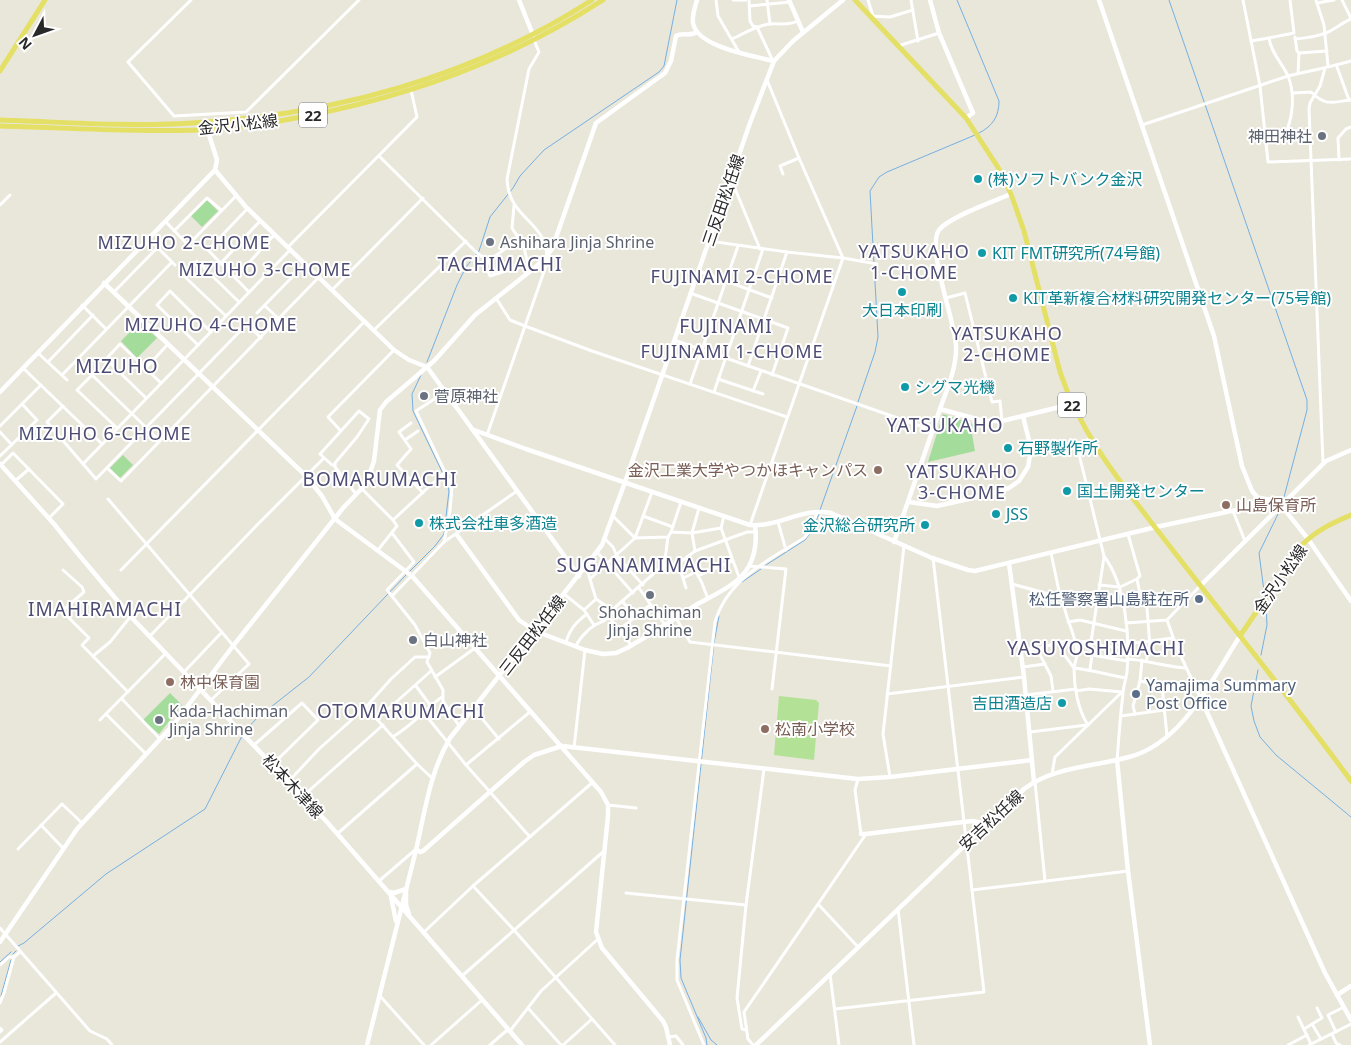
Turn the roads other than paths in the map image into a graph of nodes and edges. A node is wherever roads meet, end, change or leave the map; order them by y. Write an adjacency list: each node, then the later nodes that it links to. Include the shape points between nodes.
1 (45, 0): 51 (main road)
2 (191, 0): 60 (street, via 128,62 174,116)
3 (359, 0): 60 (street, via 246,112)
4 (519, 0): 37 (street)
5 (592, 0): 37 (main road, 金沢小松線 / 22)
6 (603, 0): 37 (main road, 金沢小松線 / 22)
7 (697, 0): 32 (street, via 693,24)
8 (716, 0): 40 (street, via 718,16)
9 (733, 0): 10 (street)
10 (747, 0): 25 (street)
11 (767, 0): 24 (street)
12 (844, 0): 33 (street, 三反田松任線)
13 (855, 0): 27 (main road, 22)
14 (868, 0): 27 (street)
15 (911, 0): 26 (street)
16 (930, 0): 35 (street)
17 (1099, 0): 64 (street)
18 (1243, 0): 42 (street)
19 (1290, 0): 36 (street)
20 (1334, 0): 23 (street)
21 (1342, 0): 28 (street)
22 (790, 1): 24 (street); 29 (street)
23 (1316, 2): 34 (street)
24 (768, 5): 25 (street); 30 (street)
25 (750, 6): 31 (street, via 750,21)
26 (913, 10): 27 (street, via 890,17); 41 (street)
27 (872, 16): 43 (main road, 22)
28 (1351, 19): 34 (street)
29 (798, 21): 30 (street, via 791,25); 33 (street)
30 (770, 24): 31 (street)
31 (757, 27): 40 (street); 48 (street)
32 (697, 32): 45 (street, via 711,43); 98 (street, via 690,36 676,36 671,61 664,73 596,123)
33 (803, 32): 48 (street, 三反田松任線)
34 (1325, 32): 39 (street); 44 (street)
35 (939, 33): 41 (street); 61 (street, via 973,113)
36 (1294, 33): 38 (street); 39 (street)
37 (533, 36): 56 (main road, 金沢小松線 / 22, via 433,83); 63 (main road, 金沢小松線 / 22, via 444,73 369,97 288,114); 82 (street, via 538,52 529,69 507,179)
38 (1269, 38): 42 (street); 53 (street)
39 (1295, 38): 46 (street)
40 (732, 39): 45 (street)
41 (918, 41): 43 (street)
42 (1251, 41): 55 (street)
43 (898, 46): 61 (main road, 22)
44 (1327, 51): 46 (street); 50 (street)
45 (739, 52): 48 (street)
46 (1300, 53): 52 (street)
47 (1351, 61): 49 (street)
48 (774, 62): 54 (street, 三反田松任線)
49 (1337, 66): 50 (street); 59 (street)
50 (1327, 67): 52 (street); 58 (street)
51 (0, 71)
52 (1298, 74): 53 (street)
53 (1288, 76): 55 (street); 57 (street)
54 (767, 78): 70 (street); 76 (street, 三反田松任線)
55 (1260, 86): 64 (street); 68 (street)
56 (411, 90): 67 (main road, 金沢小松線 / 22, via 314,115); 69 (street, via 417,117)
57 (1293, 93): 58 (street, via 1305,91); 68 (street, via 1288,130)
58 (1314, 95): 59 (street, via 1326,103); 72 (street, via 1309,109)
59 (1350, 100)
60 (210, 114): 63 (street)
61 (966, 118): 77 (main road, 22)
62 (0, 120): 63 (main road, 金沢小松線 / 22, via 128,124)
63 (208, 122): 67 (street)
64 (1142, 125): 211 (street, via 1214,336 1242,466)
65 (0, 126): 67 (main road, 金沢小松線 / 22)
66 (1351, 127): 73 (street, via 1338,138)
67 (206, 129): 74 (street, via 217,160)
68 (1265, 137): 72 (street, via 1268,162)
69 (380, 156): 80 (street); 95 (street)
70 (799, 158): 75 (street, via 780,166); 99 (street)
71 (1351, 159): 73 (street)
72 (1312, 160): 73 (street); 198 (street)
73 (1339, 160)
74 (215, 170): 79 (street); 85 (street)
75 (783, 174)
76 (730, 179): 92 (street, 三反田松任線); 96 (street)
77 (1011, 194): 118 (street, via 948,222 938,231 935,247); 170 (main road, 22, via 1024,230 1060,372)
78 (10, 195): 81 (street)
79 (236, 196): 83 (street); 84 (street)
80 (423, 198): 91 (street); 111 (street)
81 (0, 205)
82 (514, 206): 90 (street, via 512,228); 98 (street, via 543,237)
83 (248, 208): 86 (street); 101 (street, via 208,250)
84 (221, 210): 87 (street, via 207,198); 87 (street, via 188,245)
85 (165, 221): 87 (street); 89 (street)
86 (260, 221): 88 (street); 101 (street)
87 (174, 231)
88 (275, 234): 95 (street); 108 (street)
89 (148, 238): 94 (street); 110 (street)
90 (520, 239): 100 (street); 103 (street)
91 (466, 241): 100 (street); 135 (street)
92 (709, 241): 93 (street); 105 (street, 三反田松任線)
93 (738, 246): 96 (street); 109 (street)
94 (157, 248): 113 (street); 122 (street, via 174,264)
95 (289, 248): 102 (street); 114 (street)
96 (762, 249): 97 (street); 112 (street)
97 (787, 252): 99 (street); 117 (street)
98 (547, 256): 106 (street); 133 (street)
99 (844, 258): 104 (street); 159 (street)
100 (488, 261): 103 (street, via 486,267 490,276)
101 (221, 263): 108 (street)
102 (305, 264): 107 (street); 123 (street)
103 (528, 264): 106 (street)
104 (876, 264)
105 (698, 271): 109 (street); 115 (street, 三反田松任線)
106 (530, 272): 116 (street)
107 (319, 277): 111 (street); 128 (street)
108 (235, 278): 114 (street)
109 (726, 282): 112 (street); 120 (street)
110 (104, 283): 113 (street); 121 (street)
111 (333, 289): 131 (street)
112 (749, 290): 117 (street); 124 (street)
113 (114, 292): 122 (street)
114 (249, 292): 119 (street)
115 (690, 292): 120 (street); 138 (street, 三反田松任線)
116 (496, 298): 133 (street, via 510,320); 148 (street, via 475,315)
117 (772, 298): 129 (street)
118 (946, 298): 172 (street, via 954,327 956,356); 176 (street, via 965,293 992,402 1000,401)
119 (239, 302): 127 (street); 127 (street, via 197,261 184,276)
120 (718, 302): 124 (street); 142 (street)
121 (82, 305): 126 (street); 143 (street)
122 (129, 306): 134 (street); 139 (street)
123 (264, 306): 125 (street); 128 (street)
124 (743, 311): 129 (street); 145 (street)
125 (257, 313)
126 (93, 315): 134 (street); 146 (street)
127 (226, 316): 136 (street)
128 (279, 319): 137 (street)
129 (764, 319): 147 (street); 155 (street, via 788,328)
130 (251, 320): 132 (street)
131 (365, 321): 135 (street); 181 (street)
132 (247, 324): 137 (street); 152 (street)
133 (525, 326): 153 (street); 187 (street)
134 (106, 329): 154 (street)
135 (374, 330): 141 (street)
136 (211, 332): 140 (street); 140 (street, via 170,291 157,305)
137 (261, 338): 162 (street)
138 (674, 340): 142 (street); 153 (street, 三反田松任線)
139 (168, 344): 144 (street); 150 (street)
140 (198, 345): 144 (street)
141 (394, 350): 148 (street); 182 (street, via 328,417)
142 (702, 350): 145 (street); 161 (street)
143 (38, 352): 146 (street); 149 (street)
144 (184, 359): 152 (street); 158 (street)
145 (726, 359): 147 (street); 156 (street)
146 (48, 362): 154 (street)
147 (748, 366): 151 (street)
148 (427, 367): 165 (street); 206 (street, via 380,410 374,461)
149 (23, 368): 160 (street); 164 (street)
150 (146, 368): 158 (street); 168 (street, via 120,344 106,359)
151 (760, 371): 155 (street); 163 (street)
152 (199, 373): 162 (street); 180 (street)
153 (663, 374): 161 (street); 205 (street, 三反田松任線)
154 (62, 375): 157 (street)
155 (772, 375): 159 (street)
156 (718, 379): 163 (street); 166 (street)
157 (67, 380)
158 (160, 383): 168 (street)
159 (800, 383): 175 (street); 184 (street)
160 (40, 384): 169 (street); 171 (street)
161 (690, 384): 166 (street)
162 (212, 387): 181 (street); 190 (street)
163 (753, 391): 167 (street)
164 (0, 392)
165 (445, 392): 183 (street); 202 (street, via 416,411)
166 (714, 392): 175 (street)
167 (763, 394)
168 (146, 398): 173 (street)
169 (22, 404): 178 (street); 192 (street, via 37,420)
170 (1072, 404): 174 (street); 188 (main road, 22)
171 (62, 406): 191 (street); 197 (street, via 47,422)
172 (940, 409): 176 (street, via 984,421); 184 (street)
173 (131, 414): 179 (street); 179 (street, via 92,375 77,390); 180 (street)
174 (1023, 416): 176 (street); 214 (street, via 1031,450 1028,467 1019,481 992,494 938,506)
175 (787, 417): 227 (street)
176 (1002, 421)
177 (411, 422): 189 (street, via 400,432)
178 (0, 426)
179 (117, 428): 191 (street)
180 (146, 428): 190 (street); 200 (street)
181 (258, 430): 203 (street); 246 (street)
182 (340, 430): 195 (street, via 320,454); 199 (street, via 359,411 370,419)
183 (474, 430): 187 (street); 207 (street)
184 (932, 430): 214 (street)
185 (418, 431): 189 (street)
186 (0, 432): 192 (street)
187 (487, 436): 205 (street)
188 (1090, 438): 229 (main road, 22); 242 (street, via 1078,450)
189 (406, 440): 209 (street, via 411,449 397,465)
190 (160, 441): 200 (street, via 121,481)
191 (102, 444): 197 (street)
192 (12, 445): 194 (street)
193 (1351, 450): 198 (street)
194 (0, 456)
195 (324, 458): 199 (street); 203 (street)
196 (0, 464): 201 (street, via 13,453); 204 (street, 松本木津線)
197 (83, 464): 200 (street, via 96,479)
198 (1323, 464): 215 (street)
199 (335, 465): 210 (street)
200 (107, 468)
201 (28, 469): 204 (street); 223 (street, via 64,504)
202 (444, 473): 209 (street); 244 (street, via 452,489)
203 (306, 475): 224 (street); 283 (street)
204 (15, 481): 223 (street, 松本木津線)
205 (625, 482): 208 (street); 220 (street, 三反田松任線)
206 (362, 489): 210 (street); 225 (street)
207 (517, 491): 235 (street); 269 (street)
208 (652, 491): 213 (street); 221 (street)
209 (423, 493): 225 (street)
210 (356, 494): 224 (street)
211 (1258, 498): 215 (street, via 1275,500); 218 (street, via 1250,507)
212 (108, 500): 246 (street)
213 (681, 501): 216 (street); 228 (street)
214 (908, 502): 245 (street)
215 (1281, 505): 240 (street); 243 (street)
216 (699, 508): 222 (street); 234 (street)
217 (820, 511): 226 (street); 245 (street); 249 (street, via 804,538)
218 (1233, 511): 229 (street); 243 (street)
219 (1351, 515): 240 (main road, 金沢小松線)
220 (613, 516): 238 (street); 239 (street, 三反田松任線)
221 (643, 516): 228 (street); 238 (street)
222 (725, 516): 227 (street); 230 (street)
223 (49, 518): 298 (street, 松本木津線)
224 (335, 519): 248 (street); 322 (street)
225 (393, 520): 233 (street, via 397,526)
226 (778, 522): 227 (street); 249 (street)
227 (752, 525): 232 (street)
228 (673, 527): 231 (street)
229 (1156, 527): 236 (street); 278 (main road, 22)
230 (721, 528): 234 (street); 241 (street)
231 (671, 532): 234 (street); 237 (street)
232 (756, 532): 241 (street); 262 (street, via 755,552)
233 (392, 533): 248 (street); 268 (street, via 414,562)
234 (692, 533): 250 (street)
235 (457, 534): 244 (street); 310 (street, via 519,620)
236 (1128, 534): 242 (street); 274 (street, via 1140,576)
237 (668, 537): 238 (street); 264 (street)
238 (635, 538): 253 (street)
239 (605, 539): 251 (street, 三反田松任線); 253 (street)
240 (1308, 539): 290 (street); 314 (main road, 金沢小松線)
241 (724, 540): 250 (street); 257 (street)
242 (1101, 541): 252 (street); 254 (street)
243 (1245, 541): 278 (street)
244 (444, 542): 268 (street)
245 (894, 542): 247 (street)
246 (147, 545): 266 (street); 283 (street)
247 (904, 546): 256 (street); 339 (street)
248 (378, 550): 268 (street)
249 (786, 550): 263 (street)
250 (695, 551): 255 (street)
251 (597, 552): 259 (street); 261 (street, 三反田松任線)
252 (1050, 553): 258 (street); 286 (street)
253 (617, 556): 259 (street); 276 (street)
254 (1104, 556): 277 (street); 279 (street, via 1112,566)
255 (688, 557): 260 (street); 267 (street)
256 (932, 558): 258 (street, via 975,571); 354 (street)
257 (732, 561): 270 (street); 271 (street)
258 (1009, 563): 275 (street)
259 (608, 564): 273 (street); 282 (street)
260 (678, 564): 264 (street); 272 (street)
261 (586, 566): 269 (street, 三反田松任線); 273 (street)
262 (749, 566): 263 (street); 271 (street)
263 (761, 567): 321 (street, via 736,584 719,607); 330 (street, via 786,569)
264 (664, 568): 276 (street)
265 (63, 570): 333 (street, via 84,592 62,611 89,638 82,646)
266 (121, 570)
267 (696, 572): 270 (street); 272 (street)
268 (409, 573): 285 (street); 285 (street, via 387,590); 326 (street)
269 (578, 576): 284 (street, 三反田松任線)
270 (698, 576): 288 (street)
271 (739, 577): 288 (street)
272 (684, 578): 281 (street)
273 (590, 579): 287 (street)
274 (1137, 579): 279 (street); 289 (street)
275 (1012, 584): 286 (street); 328 (street)
276 (643, 585): 280 (street)
277 (1099, 585): 279 (street); 293 (street)
278 (1200, 586): 302 (street); 314 (main road, 22)
279 (1120, 587): 292 (street)
280 (639, 588): 282 (street); 294 (street)
281 (686, 588)
282 (633, 593): 291 (street)
283 (189, 594): 311 (street); 313 (street)
284 (564, 594): 295 (street); 310 (street, 三反田松任線)
285 (392, 596): 334 (street, via 415,625 430,653)
286 (1062, 597): 293 (street); 304 (street)
287 (596, 598): 295 (street); 296 (street)
288 (708, 598): 301 (street)
289 (1141, 599): 292 (street); 303 (street, via 1147,608)
290 (1351, 601)
291 (623, 602): 296 (street); 300 (street)
292 (1122, 603): 293 (street); 305 (street)
293 (1096, 604): 308 (street)
294 (650, 605): 300 (street); 307 (street)
295 (584, 610): 297 (street)
296 (612, 610): 299 (street)
297 (587, 614): 306 (street); 317 (street, via 577,621)
298 (131, 616): 313 (street, 松本木津線); 333 (street, via 110,642)
299 (609, 617): 306 (street); 309 (street)
300 (635, 618): 309 (street)
301 (676, 618): 307 (street); 321 (street, via 690,642)
302 (1166, 620): 303 (street); 315 (street)
303 (1148, 621): 305 (street); 320 (street)
304 (1068, 622): 308 (street, via 1080,620); 316 (street)
305 (1126, 623): 312 (street)
306 (594, 625): 323 (street)
307 (665, 625): 324 (street)
308 (1094, 625): 312 (street); 319 (street)
309 (619, 630): 324 (street)
310 (535, 631): 317 (street); 346 (street, 三反田松任線)
311 (222, 632): 322 (street); 345 (street)
312 (1126, 632): 325 (street)
313 (150, 636): 331 (street, 松本木津線)
314 (1240, 636): 365 (street, 安吉松任線); 404 (main road)
315 (1173, 638): 320 (street); 342 (street)
316 (1075, 641): 318 (street); 319 (street); 341 (street, via 1077,655)
317 (566, 642): 323 (street)
318 (1060, 642): 327 (street); 341 (street, via 1061,650)
319 (1091, 642): 325 (street, via 1103,646); 332 (street)
320 (1149, 642): 325 (street); 337 (street)
321 (714, 645): 330 (street); 393 (street)
322 (234, 646): 355 (street); 366 (street, via 249,664)
323 (576, 646): 329 (street)
324 (632, 646): 329 (street, via 616,654)
325 (1127, 646): 335 (street)
326 (475, 648): 346 (street); 348 (street)
327 (1037, 648): 328 (street); 338 (street)
328 (1020, 649): 340 (street)
329 (585, 650): 389 (street)
330 (776, 652): 339 (street); 356 (street)
331 (166, 653): 345 (street, 松本木津線); 358 (street)
332 (1092, 655): 335 (street); 343 (street)
333 (93, 656): 358 (street)
334 (429, 658): 344 (street, via 427,662); 368 (street, via 415,657)
335 (1127, 660): 336 (street); 349 (street)
336 (1142, 660): 337 (street); 350 (street)
337 (1146, 661): 342 (street)
338 (1045, 664): 340 (street); 359 (street)
339 (890, 666): 361 (street)
340 (1022, 667): 347 (street)
341 (1074, 668): 343 (street); 357 (street)
342 (1186, 668): 351 (street)
343 (1090, 669): 349 (street)
344 (431, 671): 348 (street); 352 (street)
345 (184, 672): 355 (street, 松本木津線)
346 (500, 675): 369 (street, 三反田松任線); 371 (street)
347 (1024, 676): 354 (street); 362 (street)
348 (435, 677): 363 (street, via 443,690)
349 (1126, 678): 360 (street)
350 (1140, 681): 353 (street); 374 (street, via 1133,706)
351 (1193, 684): 353 (street); 365 (street)
352 (416, 686): 367 (street); 376 (street)
353 (1162, 686): 370 (street)
354 (947, 687): 361 (street); 398 (street)
355 (200, 689): 366 (street, 松本木津線); 384 (street)
356 (772, 689)
357 (1076, 690): 359 (street); 360 (street); 379 (street)
358 (128, 692): 364 (street)
359 (1053, 692): 362 (street)
360 (1123, 692): 375 (street); 379 (street)
361 (887, 694): 400 (street, via 883,734)
362 (1026, 695): 381 (street)
363 (443, 697): 367 (street); 380 (street, via 442,701)
364 (122, 699): 373 (street); 384 (street)
365 (1200, 699): 383 (street, 安吉松任線); 454 (street)
366 (211, 700): 387 (street, 松本木津線)
367 (430, 705): 372 (street)
368 (366, 707): 376 (street); 403 (street)
369 (474, 709): 380 (street, 三反田松任線); 385 (street)
370 (1164, 710): 374 (street); 383 (street)
371 (531, 711): 385 (street); 388 (street)
372 (424, 713): 382 (street); 386 (street)
373 (106, 714): 377 (street); 390 (street)
374 (1135, 714): 375 (street)
375 (1121, 716): 392 (street)
376 (377, 719): 378 (street)
377 (100, 720)
378 (383, 725): 382 (street); 408 (street)
379 (1088, 725): 381 (street); 399 (street, via 1055,757)
380 (459, 727): 386 (street, 三反田松任線)
381 (1030, 732): 391 (street)
382 (394, 736): 395 (street)
383 (1167, 737): 392 (street, 安吉松任線, via 1142,753)
384 (160, 739): 390 (street)
385 (499, 739): 396 (street)
386 (448, 742): 396 (street); 401 (street, 三反田松任線)
387 (254, 745): 394 (street, 松本木津線); 394 (street, via 302,703 318,720)
388 (562, 746): 389 (street); 405 (street); 407 (street, via 534,755)
389 (574, 748): 393 (street)
390 (146, 754): 412 (street)
391 (1032, 760): 398 (street); 406 (street)
392 (1117, 760): 399 (street, 安吉松任線); 423 (street)
393 (699, 762): 397 (street); 431 (street)
394 (273, 764): 403 (street, 松本木津線)
395 (417, 764): 401 (street); 415 (street)
396 (466, 765): 407 (street)
397 (764, 769): 402 (street); 432 (street)
398 (958, 769): 400 (street); 411 (street)
399 (1052, 774): 406 (street, 安吉松任線)
400 (890, 777): 402 (street)
401 (432, 778): 421 (street, 三反田松任線)
402 (858, 779): 416 (street, via 855,790)
403 (289, 781): 408 (street, 松本木津線)
404 (1351, 781)
405 (593, 782): 409 (street); 417 (street)
406 (1034, 782): 414 (street, 安吉松任線); 425 (street)
407 (490, 792): 417 (street); 421 (street, via 423,851)
408 (303, 796): 415 (street, 松本木津線)
409 (608, 805): 410 (street); 422 (street)
410 (636, 808)
411 (964, 822): 414 (street); 416 (street); 418 (street)
412 (82, 823): 413 (street, via 62,804); 419 (street)
413 (41, 824): 419 (street); 420 (street)
414 (987, 824): 418 (street, 安吉松任線)
415 (337, 834): 424 (street, 松本木津線)
416 (863, 834): 433 (street)
417 (530, 837): 426 (street)
418 (966, 844): 429 (street); 435 (street, 安吉松任線)
419 (63, 848): 441 (street)
420 (18, 849)
421 (416, 849): 424 (street); 427 (street, 三反田松任線)
422 (605, 850): 439 (street); 442 (street, via 597,918)
423 (1128, 871): 425 (street); 492 (street)
424 (379, 881): 428 (street, 松本木津線)
425 (1045, 881): 429 (street)
426 (473, 886): 439 (street); 440 (street)
427 (406, 889): 428 (street, via 394,893); 434 (street, 三反田松任線); 436 (street, via 406,905)
428 (387, 890): 434 (street, 松本木津線); 437 (street)
429 (972, 890): 457 (street, via 984,992)
430 (626, 893): 431 (street)
431 (687, 899): 432 (street); 488 (street, via 677,980)
432 (746, 905): 469 (street, via 737,998 742,1029)
433 (818, 905): 444 (street); 469 (street, via 744,1012)
434 (401, 906): 436 (street, 松本木津線); 437 (street, 三反田松任線)
435 (898, 908): 444 (street, 安吉松任線); 457 (street)
436 (412, 919): 437 (street, via 402,917); 440 (street, 松本木津線)
437 (397, 924): 455 (street, 三反田松任線)
438 (0, 928): 441 (street)
439 (514, 930): 449 (street); 450 (street)
440 (424, 932): 449 (street, 松本木津線)
441 (5, 934): 443 (street); 445 (street)
442 (598, 940): 450 (street); 477 (street, via 663,1021)
443 (0, 942)
444 (858, 947): 448 (street, 安吉松任線)
445 (20, 952): 446 (street); 453 (street)
446 (14, 957): 447 (street); 452 (street)
447 (0, 965)
448 (830, 974): 462 (street); 489 (street, 安吉松任線)
449 (462, 976): 456 (street, 松本木津線)
450 (556, 977): 460 (street); 465 (street)
451 (1351, 986): 454 (street)
452 (2, 992): 458 (street)
453 (56, 993): 476 (street); 479 (street, via 90,1031)
454 (1337, 995): 459 (street)
455 (379, 996): 480 (street, 三反田松任線); 481 (street)
456 (482, 1000): 470 (street, 松本木津線); 482 (street)
457 (910, 1001): 462 (street); 491 (street)
458 (0, 1003)
459 (1344, 1006): 464 (street); 472 (street, via 1328,1015)
460 (528, 1008): 470 (street); 485 (street)
461 (1317, 1008): 466 (street, via 1322,1018)
462 (835, 1009): 490 (street)
463 (1298, 1017): 468 (street)
464 (1350, 1018): 472 (street)
465 (592, 1019): 485 (street); 486 (street)
466 (1312, 1024): 468 (street); 475 (street)
467 (0, 1028): 471 (street)
468 (1304, 1029): 474 (street)
469 (746, 1030): 489 (street)
470 (510, 1031): 483 (street); 484 (street, 松本木津線)
471 (0, 1032)
472 (1336, 1032): 473 (street)
473 (1332, 1034): 475 (street); 478 (street)
474 (1306, 1035): 493 (street); 494 (street)
475 (1321, 1039): 494 (street)
476 (0, 1042)
477 (669, 1042): 487 (street, via 676,1036)
478 (1336, 1044): 495 (street)
479 (112, 1045)
480 (367, 1045)
481 (424, 1045)
482 (431, 1045)
483 (490, 1045)
484 (522, 1045)
485 (562, 1045)
486 (614, 1045)
487 (683, 1045)
488 (704, 1045)
489 (754, 1045)
490 (839, 1045)
491 (914, 1045)
492 (1150, 1045)
493 (1288, 1045)
494 (1310, 1045)
495 (1340, 1045)

